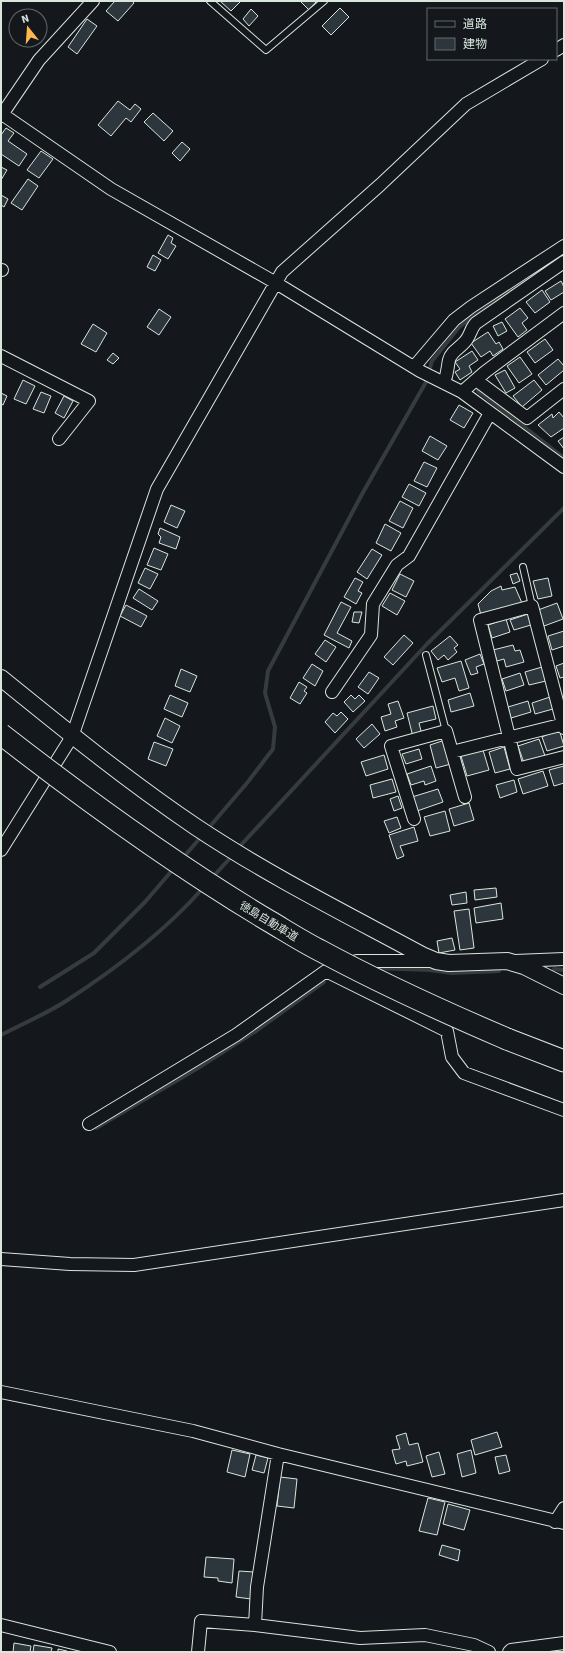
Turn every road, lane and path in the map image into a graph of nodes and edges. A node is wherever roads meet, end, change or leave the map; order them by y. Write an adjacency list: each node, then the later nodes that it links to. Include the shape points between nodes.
1 (94, 1): 5 (street, via 39,60)
2 (210, 1): 3 (lane, via 266,50)
3 (324, 1)
4 (540, 60): 8 (street, via 466,104 282,272)
5 (2, 115): 8 (street, via 111,189)
6 (563, 250): 10 (street)
7 (564, 262): 10 (street)
8 (276, 283): 12 (street); 28 (street, via 157,489)
9 (564, 314): 13 (street)
10 (467, 320): 12 (street, via 450,325); 14 (street, via 467,339 449,360)
11 (1, 356): 18 (street, via 89,401)
12 (423, 372): 14 (street)
13 (476, 380): 15 (street, via 527,418); 16 (street)
14 (444, 382): 16 (street)
15 (564, 388)
16 (462, 392): 17 (street)
17 (490, 413): 19 (street); 24 (street, via 409,556 397,565 373,604 371,635)
18 (59, 440)
19 (564, 467)
20 (523, 567): 21 (lane)
21 (532, 606): 25 (street); 29 (street, via 480,620)
22 (426, 655): 26 (lane)
23 (1, 678): 28 (street)
24 (332, 692)
25 (564, 725): 29 (street)
26 (446, 731): 30 (street); 33 (street, via 391,746)
27 (1, 734): 40 (highway, 徳島自動車道, bridge, via 143,840 241,904 320,951 424,1003)
28 (72, 735): 34 (street); 36 (street, via 134,784 270,873)
29 (509, 738): 30 (street); 31 (street, via 517,769)
30 (452, 752): 32 (street)
31 (564, 757)
32 (465, 797)
33 (414, 820)
34 (1, 850)
35 (564, 959): 37 (street)
36 (436, 961): 37 (street); 38 (street, via 357,960)
37 (506, 961): 39 (street, via 524,966)
38 (326, 971): 41 (street, via 447,1031 452,1056 464,1073); 42 (street, via 236,1034)
39 (564, 986)
40 (564, 1061)
41 (564, 1110)
42 (89, 1124)
43 (564, 1200): 44 (street, via 134,1265)
44 (1, 1259)
45 (1, 1392): 46 (street, via 193,1431)
46 (278, 1454): 48 (street); 50 (street, via 257,1587)
47 (564, 1508): 48 (street)
48 (559, 1522)
49 (1, 1625): 52 (street)
50 (255, 1625): 53 (street, via 201,1621); 54 (street, via 360,1638 425,1635 474,1645)
51 (564, 1643): 55 (street)
52 (110, 1652)
53 (198, 1652)
54 (489, 1652)
55 (509, 1652)

